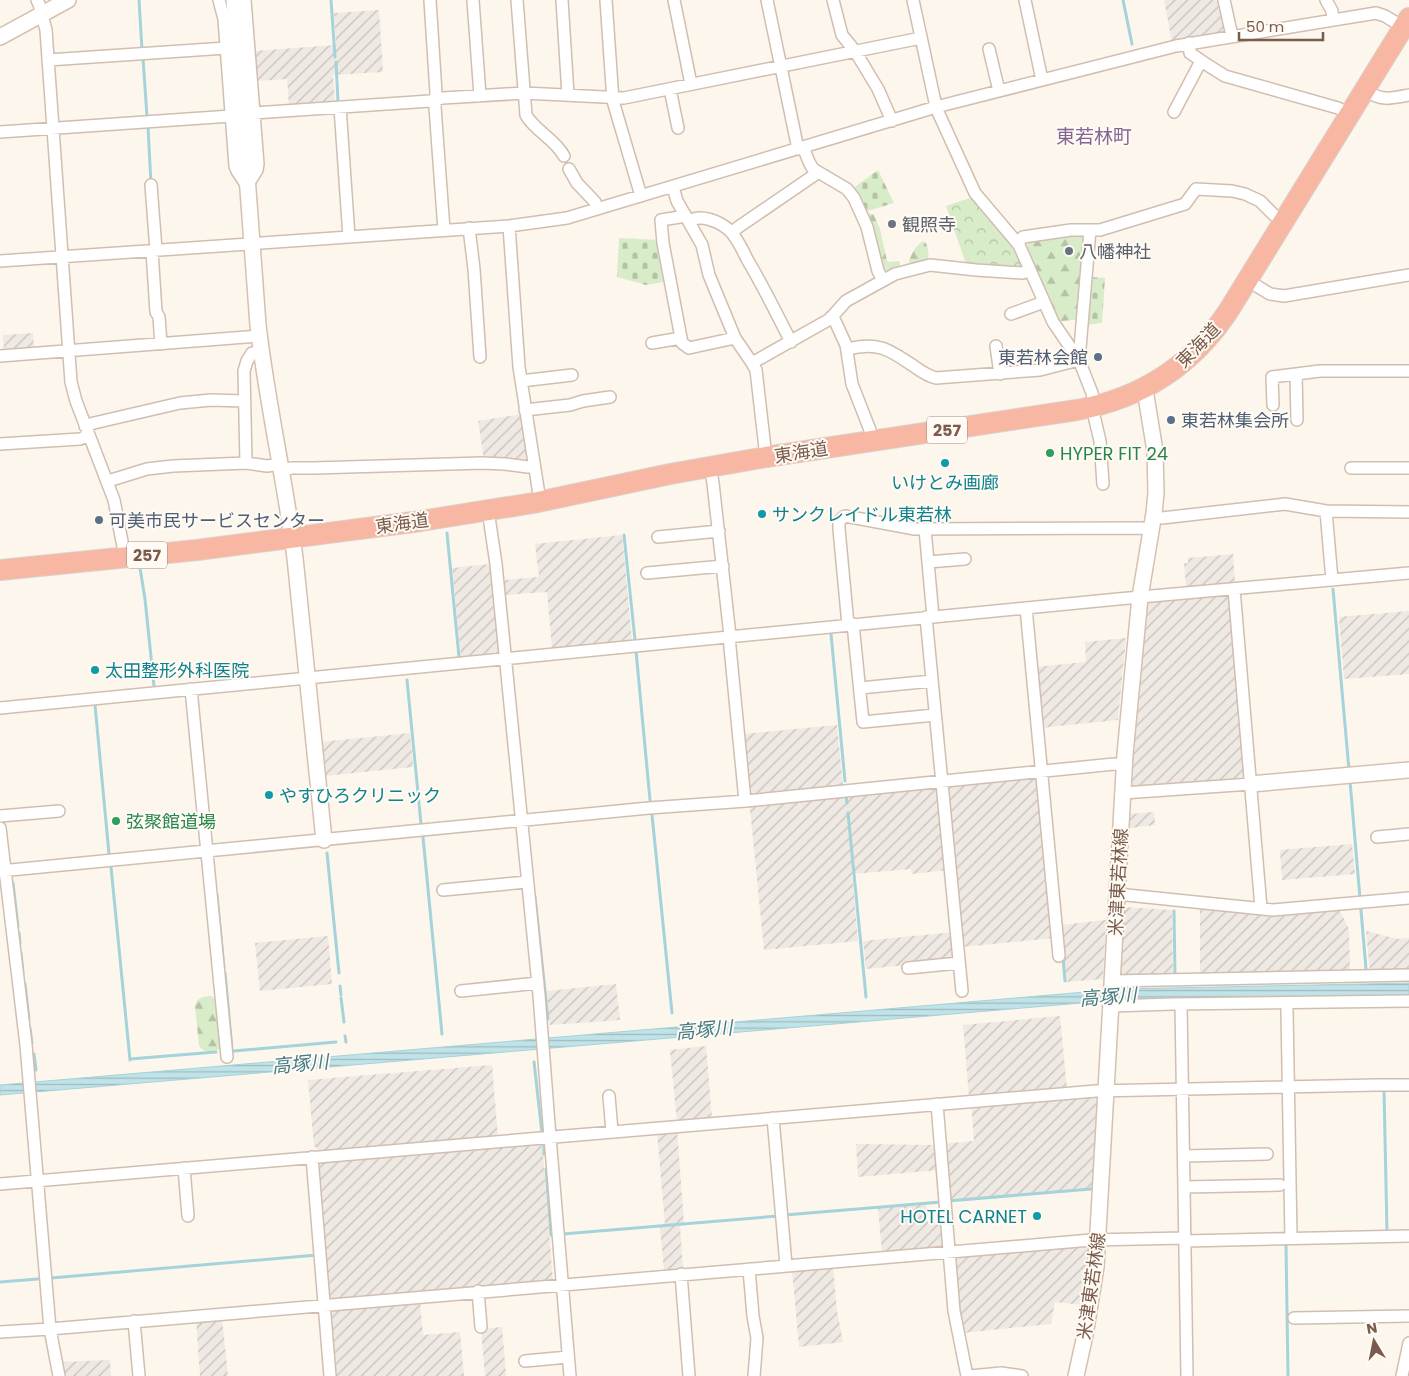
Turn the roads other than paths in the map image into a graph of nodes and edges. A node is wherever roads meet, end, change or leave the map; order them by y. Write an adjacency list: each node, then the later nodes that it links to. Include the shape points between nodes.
1 (68, 0): 16 (street)
2 (219, 0): 24 (street)
3 (246, 0): 44 (street)
4 (430, 0): 40 (street)
5 (473, 0): 38 (street)
6 (517, 0): 35 (street)
7 (562, 0): 36 (street)
8 (606, 0): 39 (street)
9 (674, 0): 31 (street)
10 (767, 0): 29 (street)
11 (833, 0): 26 (street, via 842,35)
12 (915, 0): 22 (street)
13 (1025, 0): 30 (street)
14 (1224, 0): 20 (street)
15 (1326, 0): 18 (street)
16 (40, 7): 21 (street); 27 (street)
17 (234, 7): 56 (street)
18 (1333, 19): 19 (street, via 1376,12); 20 (street)
19 (1406, 22): 33 (highway, 東海道 / 257)
20 (1232, 36): 23 (street)
21 (0, 37)
22 (921, 38): 26 (street); 42 (street)
23 (1189, 44): 28 (street, via 1190,53); 30 (street)
24 (226, 48): 27 (street); 46 (street)
25 (989, 48): 34 (street)
26 (855, 51): 29 (street); 47 (street, via 878,89)
27 (48, 60): 48 (street)
28 (1201, 61): 43 (street); 45 (street, via 1234,79 1338,108)
29 (780, 66): 31 (street); 51 (street)
30 (1042, 80): 34 (street)
31 (691, 84): 32 (street)
32 (670, 89): 39 (street, via 624,98); 49 (street)
33 (1364, 90): 37 (street, via 1375,97 1391,99); 45 (highway, 東海道 / 257)
34 (998, 91): 42 (street)
35 (524, 93): 36 (street); 38 (street); 52 (street, via 527,118 554,142)
36 (568, 95): 39 (street)
37 (1409, 95)
38 (480, 96): 40 (street)
39 (612, 97): 58 (street)
40 (436, 100): 41 (street); 64 (street)
41 (340, 107): 44 (street); 67 (street)
42 (936, 107): 47 (street); 68 (street, via 975,193)
43 (1174, 112)
44 (254, 113): 56 (street, via 258,167)
45 (1349, 114): 61 (highway, 東海道 / 257)
46 (231, 116): 48 (street); 56 (street, via 235,169)
47 (892, 121): 51 (street)
48 (53, 128): 50 (street); 71 (street)
49 (678, 128)
50 (0, 132)
51 (801, 148): 54 (street); 57 (street)
52 (564, 156)
53 (569, 170): 59 (street)
54 (816, 171): 66 (street); 75 (street, via 852,194 867,227)
55 (151, 185): 70 (street)
56 (247, 186): 69 (street)
57 (673, 187): 58 (street); 60 (street)
58 (641, 196): 59 (street)
59 (597, 209): 62 (street, via 567,218)
60 (687, 218): 66 (street, via 706,219); 80 (street, via 661,220); 81 (street, via 702,245)
61 (1284, 221): 65 (street, via 1260,201 1245,194 1196,188 1185,204 1100,230); 76 (highway, 東海道 / 257)
62 (509, 226): 63 (street); 97 (street)
63 (468, 228): 64 (street); 90 (street)
64 (444, 230): 67 (street)
65 (1090, 230): 68 (street, via 1023,238); 91 (street)
66 (732, 233): 82 (street)
67 (350, 237): 69 (street)
68 (1018, 243): 73 (street)
69 (251, 244): 70 (street); 85 (street)
70 (154, 250): 71 (street); 84 (street, via 156,312)
71 (62, 257): 72 (street); 88 (street)
72 (0, 261)
73 (1030, 270): 75 (street, via 1023,273 930,265); 77 (street)
74 (1409, 274): 76 (street, via 1284,296 1270,294)
75 (883, 280): 79 (street, via 846,301)
76 (1247, 280): 98 (highway, 東海道 / 257, via 1223,320 1201,346 1174,370)
77 (1044, 302): 78 (street); 91 (street, via 1053,322)
78 (1011, 314)
79 (831, 318): 82 (street); 87 (street)
80 (681, 338): 81 (street, via 689,348); 83 (street)
81 (735, 338): 92 (street)
82 (791, 342): 92 (street)
83 (652, 343)
84 (161, 344): 85 (street); 88 (street)
85 (260, 344): 100 (street, via 245,366); 111 (street)
86 (996, 346): 94 (street)
87 (847, 349): 94 (street, via 870,346 886,349 936,378); 106 (street, via 852,384 870,430)
88 (68, 351): 89 (street); 105 (street, via 73,392)
89 (0, 356)
90 (480, 357)
91 (1079, 360): 94 (street, via 1040,370); 102 (street, via 1092,393)
92 (752, 363): 108 (street)
93 (1409, 371): 95 (street)
94 (1000, 374)
95 (1296, 374): 101 (street, via 1272,378); 104 (street)
96 (572, 375): 97 (street)
97 (521, 381): 103 (street)
98 (1143, 389): 102 (highway, 東海道 / 257); 121 (street, 米津東若林線, via 1156,461)
99 (610, 397): 103 (street)
100 (244, 401): 105 (street, via 180,403 94,423); 109 (street)
101 (1273, 405)
102 (1093, 407): 106 (highway, 東海道 / 257); 116 (street, via 1100,441)
103 (525, 410): 110 (street)
104 (1298, 420)
105 (87, 431): 107 (street, via 80,439); 115 (street)
106 (871, 441): 108 (highway, 東海道 / 257)
107 (0, 444)
108 (766, 457): 112 (highway, 東海道 / 257)
109 (246, 463): 111 (street); 115 (street, via 160,467)
110 (534, 466): 111 (street, via 482,463); 117 (street)
111 (281, 467): 125 (street)
112 (710, 467): 117 (highway, 東海道 / 257); 123 (street)
113 (1351, 468): 114 (street)
114 (1409, 468)
115 (108, 481): 126 (street)
116 (1103, 484)
117 (540, 501): 118 (highway, 東海道 / 257)
118 (488, 510): 125 (highway, 東海道 / 257); 140 (street)
119 (1326, 511): 120 (street); 121 (street, via 1285,504 1162,518); 133 (street)
120 (1409, 512)
121 (1152, 523): 122 (street, via 1142,528); 135 (street, 米津東若林線)
122 (925, 529): 128 (street); 138 (street, via 845,516 839,520)
123 (719, 531): 124 (street); 129 (street)
124 (658, 537)
125 (293, 538): 126 (highway, 東海道 / 257); 141 (street)
126 (125, 557): 130 (highway, 東海道 / 257)
127 (965, 559): 128 (street)
128 (928, 562): 137 (street)
129 (723, 566): 131 (street); 139 (street)
130 (0, 570)
131 (647, 573)
132 (1409, 573): 133 (street)
133 (1332, 580): 134 (street)
134 (1234, 589): 135 (street); 151 (street)
135 (1140, 597): 136 (street); 147 (street, 米津東若林線)
136 (1026, 608): 137 (street); 149 (street)
137 (930, 617): 138 (street); 142 (street)
138 (851, 625): 139 (street); 143 (street)
139 (730, 637): 140 (street); 153 (street)
140 (505, 658): 141 (street); 156 (street)
141 (307, 678): 144 (street); 160 (street)
142 (932, 681): 143 (street); 146 (street)
143 (860, 688): 146 (street, via 863,722)
144 (190, 689): 145 (street); 161 (street)
145 (0, 708)
146 (935, 715): 150 (street)
147 (1124, 765): 149 (street); 152 (street, 米津東若林線)
148 (1409, 770): 151 (street)
149 (1041, 772): 150 (street); 168 (street)
150 (942, 782): 153 (street); 169 (street)
151 (1251, 784): 152 (street); 167 (street)
152 (1123, 793): 165 (street, 米津東若林線)
153 (744, 801): 156 (street)
154 (59, 811): 155 (street)
155 (0, 816)
156 (521, 822): 160 (street); 163 (street)
157 (0, 828): 162 (street)
158 (1409, 834): 159 (street)
159 (1377, 837)
160 (324, 840): 161 (street)
161 (207, 851): 162 (street); 180 (street)
162 (3, 871): 194 (street, via 29,1077)
163 (527, 882): 164 (street); 172 (street)
164 (443, 890)
165 (1117, 894): 167 (street); 173 (street, 米津東若林線)
166 (1409, 898): 167 (street, via 1273,910)
167 (1261, 908)
168 (1059, 956)
169 (959, 963): 170 (street); 175 (street)
170 (908, 968)
171 (1409, 975): 173 (street)
172 (538, 983): 174 (street); 189 (street)
173 (1112, 983): 178 (street, 米津東若林線)
174 (461, 991)
175 (962, 991)
176 (1409, 1001): 177 (street)
177 (1181, 1004): 178 (street); 183 (street)
178 (1111, 1005): 184 (street, 米津東若林線)
179 (1287, 1010): 182 (street)
180 (227, 1057)
181 (1409, 1085): 182 (street)
182 (1288, 1087): 183 (street); 200 (street)
183 (1183, 1089): 184 (street); 191 (street)
184 (1107, 1090): 186 (street); 202 (street, 米津東若林線)
185 (609, 1096): 188 (street)
186 (937, 1104): 187 (street); 203 (street)
187 (773, 1118): 188 (street); 204 (street)
188 (612, 1132): 189 (street)
189 (550, 1137): 192 (street); 207 (street)
190 (1267, 1154): 191 (street)
191 (1184, 1156): 197 (street)
192 (312, 1157): 193 (street); 209 (street)
193 (184, 1168): 194 (street); 198 (street)
194 (38, 1180): 195 (street); 214 (street)
195 (0, 1184)
196 (1280, 1185): 197 (street)
197 (1184, 1187): 201 (street)
198 (188, 1216)
199 (1409, 1236): 200 (street)
200 (1290, 1238): 201 (street)
201 (1185, 1239): 202 (street); 228 (street)
202 (1098, 1240): 203 (street); 227 (street, 米津東若林線, via 1090,1311)
203 (949, 1252): 204 (street); 225 (street, via 954,1311)
204 (786, 1266): 205 (street)
205 (749, 1268): 206 (street); 224 (street, via 757,1338)
206 (681, 1274): 207 (street); 223 (street)
207 (562, 1284): 208 (street); 217 (street)
208 (478, 1291): 209 (street); 213 (street)
209 (324, 1304): 212 (street); 221 (street)
210 (1409, 1316): 211 (street)
211 (1294, 1318)
212 (134, 1321): 214 (street); 220 (street)
213 (481, 1327)
214 (50, 1329): 215 (street); 219 (street)
215 (0, 1332)
216 (1409, 1342): 229 (street)
217 (568, 1357): 218 (street); 222 (street)
218 (525, 1360)
219 (59, 1376)
220 (139, 1376)
221 (330, 1376)
222 (570, 1376)
223 (689, 1376)
224 (754, 1376)
225 (968, 1376): 226 (street, via 1001,1373)
226 (1022, 1376)
227 (1076, 1376)
228 (1187, 1376)
229 (1402, 1376)

